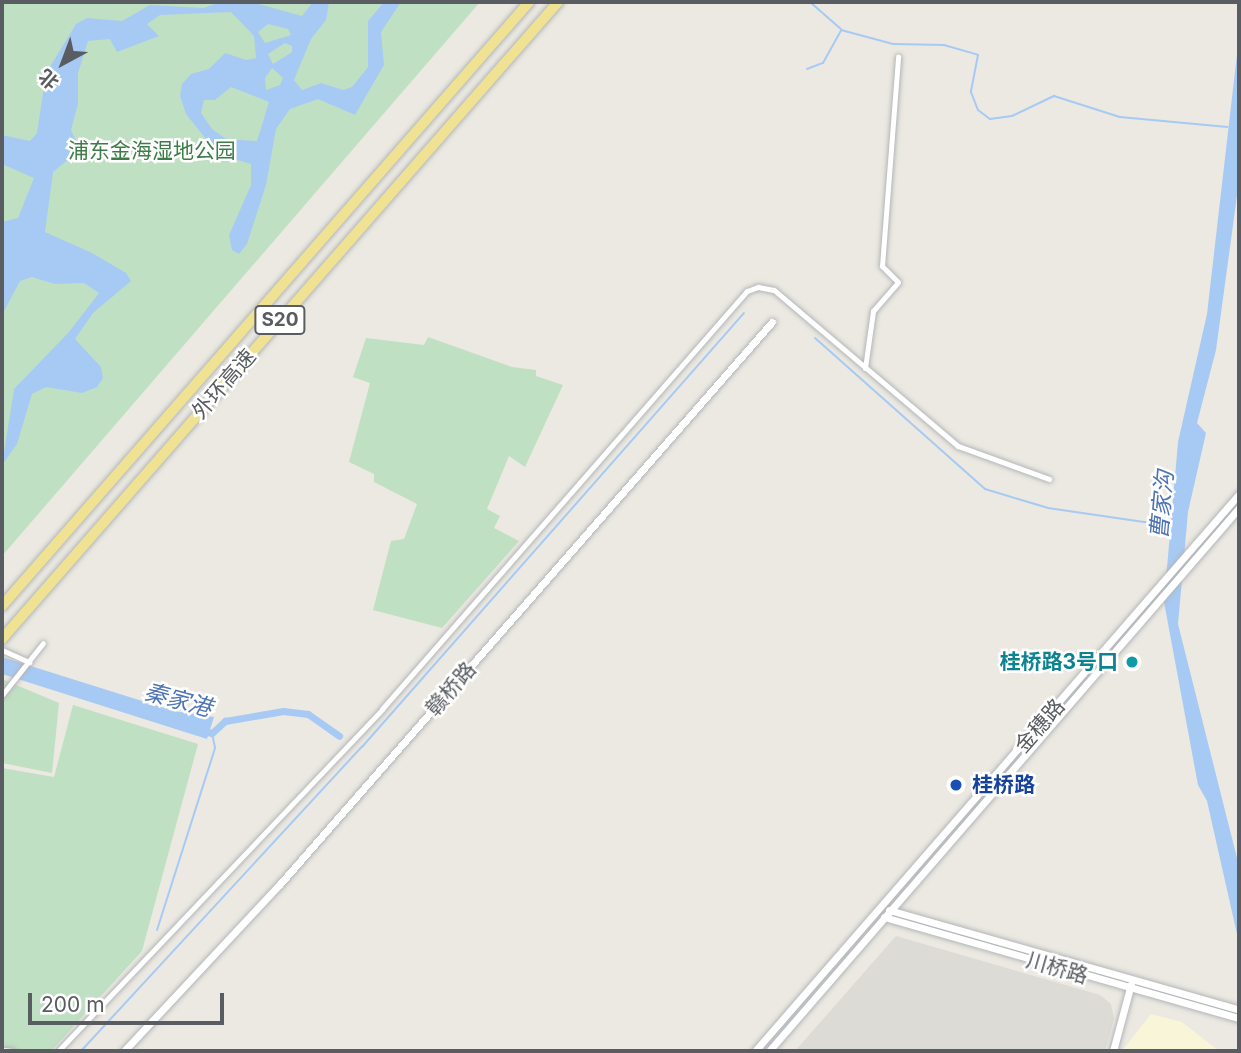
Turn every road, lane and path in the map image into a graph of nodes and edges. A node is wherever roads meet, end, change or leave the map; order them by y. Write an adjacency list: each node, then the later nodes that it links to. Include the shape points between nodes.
1 (529, 2): 9 (highway, 外环高速 / S20)
2 (558, 2): 11 (highway, 外环高速 / S20)
3 (898, 57): 5 (street, via 882,266 898,282 873,311)
4 (772, 323): 25 (street, 赣桥路, via 280,884)
5 (865, 368): 6 (street, via 958,446); 24 (street, via 774,290 758,287 747,291 382,709)
6 (1049, 479)
7 (1239, 494): 10 (street, 金穗路, via 1156,592)
8 (1239, 508): 10 (street, 金穗路, via 1202,555)
9 (2, 606)
10 (1142, 616): 16 (street, 金穗路); 17 (street, 金穗路)
11 (3, 638)
12 (43, 643): 14 (street)
13 (2, 649): 14 (street)
14 (28, 663): 15 (street)
15 (2, 695)
16 (879, 911): 17 (street, 川桥路); 26 (street, 金穗路)
17 (888, 914): 18 (street, 川桥路); 27 (street, 金穗路)
18 (1130, 985): 19 (street, 川桥路); 28 (street)
19 (1165, 994): 20 (street, 川桥路); 21 (street, 川桥路)
20 (1239, 1010)
21 (1239, 1018)
22 (2, 1049): 23 (street)
23 (13, 1051)
24 (58, 1051)
25 (124, 1051)
26 (755, 1051)
27 (769, 1051)
28 (1113, 1051)

